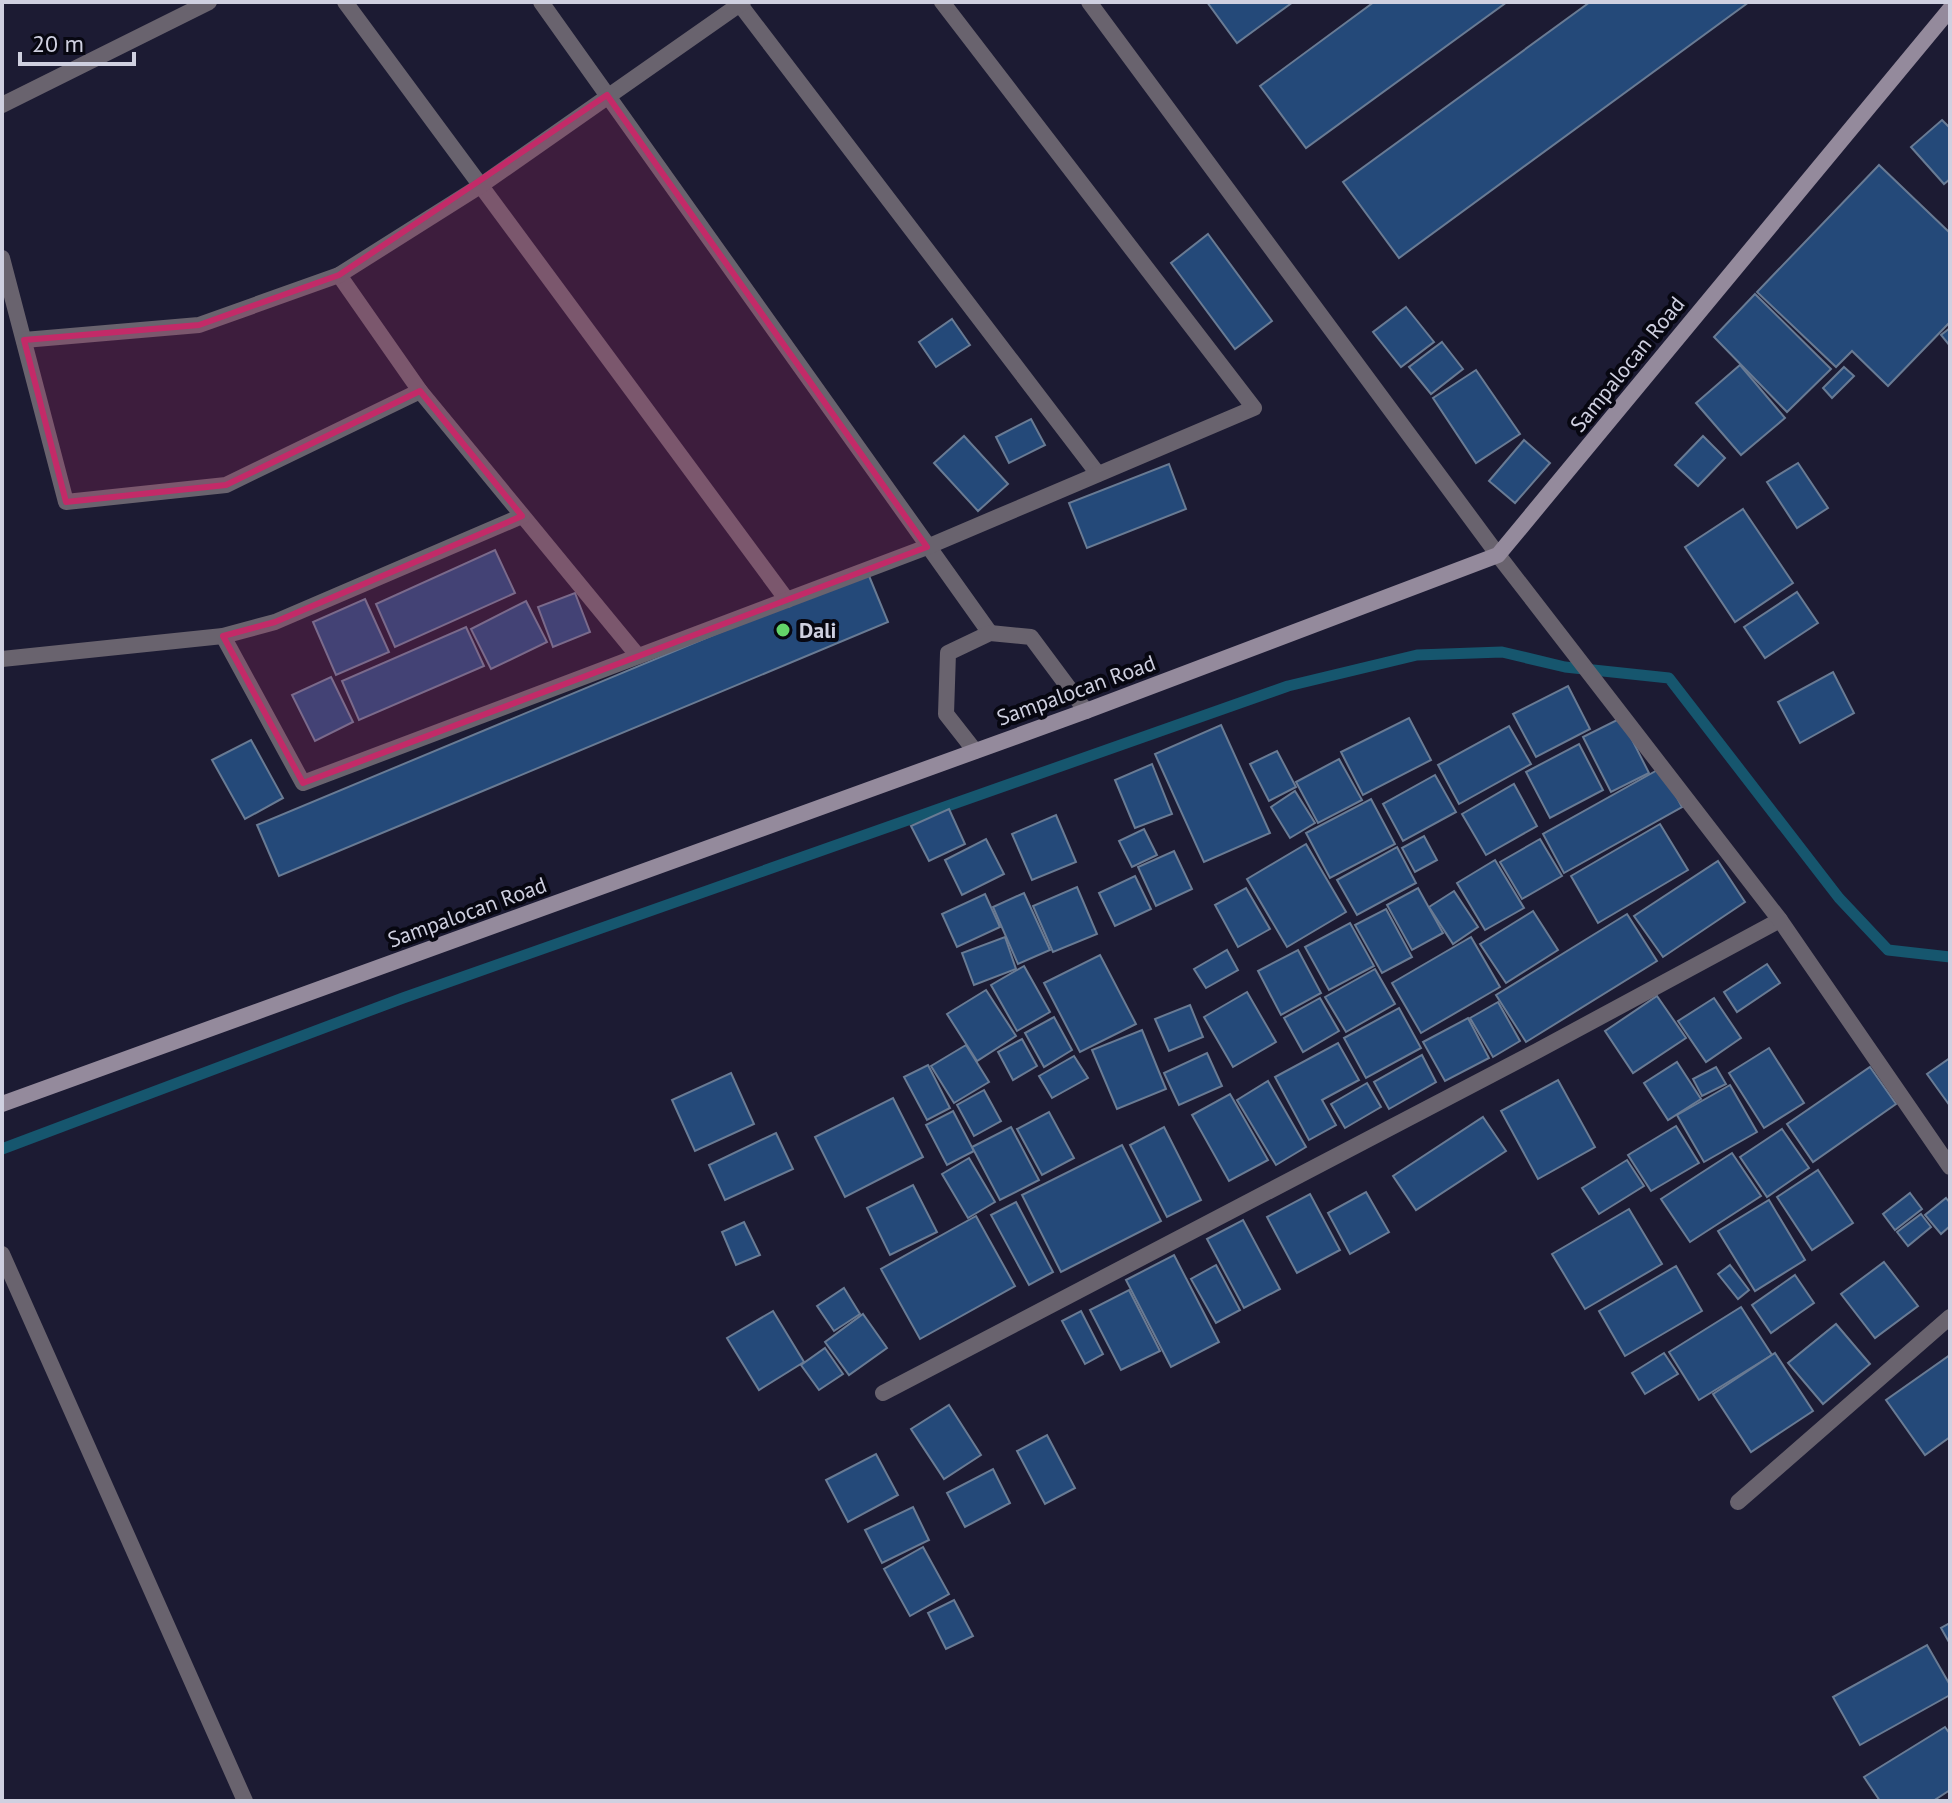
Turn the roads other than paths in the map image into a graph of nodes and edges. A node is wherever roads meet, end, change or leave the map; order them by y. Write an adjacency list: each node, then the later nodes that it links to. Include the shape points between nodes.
1 (209, 2): 9 (street)
2 (345, 2): 10 (street)
3 (541, 2): 8 (street)
4 (942, 2): 15 (street, via 1254,408)
5 (1089, 2): 18 (street)
6 (741, 3): 8 (street); 15 (street)
7 (1950, 9): 18 (main road, Sampalocan Road)
8 (607, 95): 10 (street); 17 (street)
9 (2, 105)
10 (480, 186): 12 (street); 19 (street)
11 (2, 258): 13 (street)
12 (339, 275): 13 (street, via 199,325); 14 (street)
13 (24, 340): 14 (street, via 66,502 226,485)
14 (420, 391): 16 (street)
15 (1098, 474): 17 (street)
16 (522, 516): 21 (street, via 275,622); 22 (street)
17 (927, 547): 19 (street); 20 (street)
18 (1498, 555): 24 (main road, Sampalocan Road); 26 (street)
19 (787, 600): 22 (street)
20 (990, 633): 24 (street, via 1031,637); 25 (street, via 948,653 946,714)
21 (223, 636): 22 (street, via 303,783); 23 (street)
22 (638, 656)
23 (2, 659)
24 (1086, 711): 25 (main road, Sampalocan Road)
25 (975, 751): 27 (main road, Sampalocan Road)
26 (1780, 920): 28 (street); 31 (street)
27 (2, 1104)
28 (1950, 1167)
29 (2, 1254): 33 (street)
30 (1950, 1317): 32 (street)
31 (883, 1393)
32 (1738, 1502)
33 (245, 1801)

